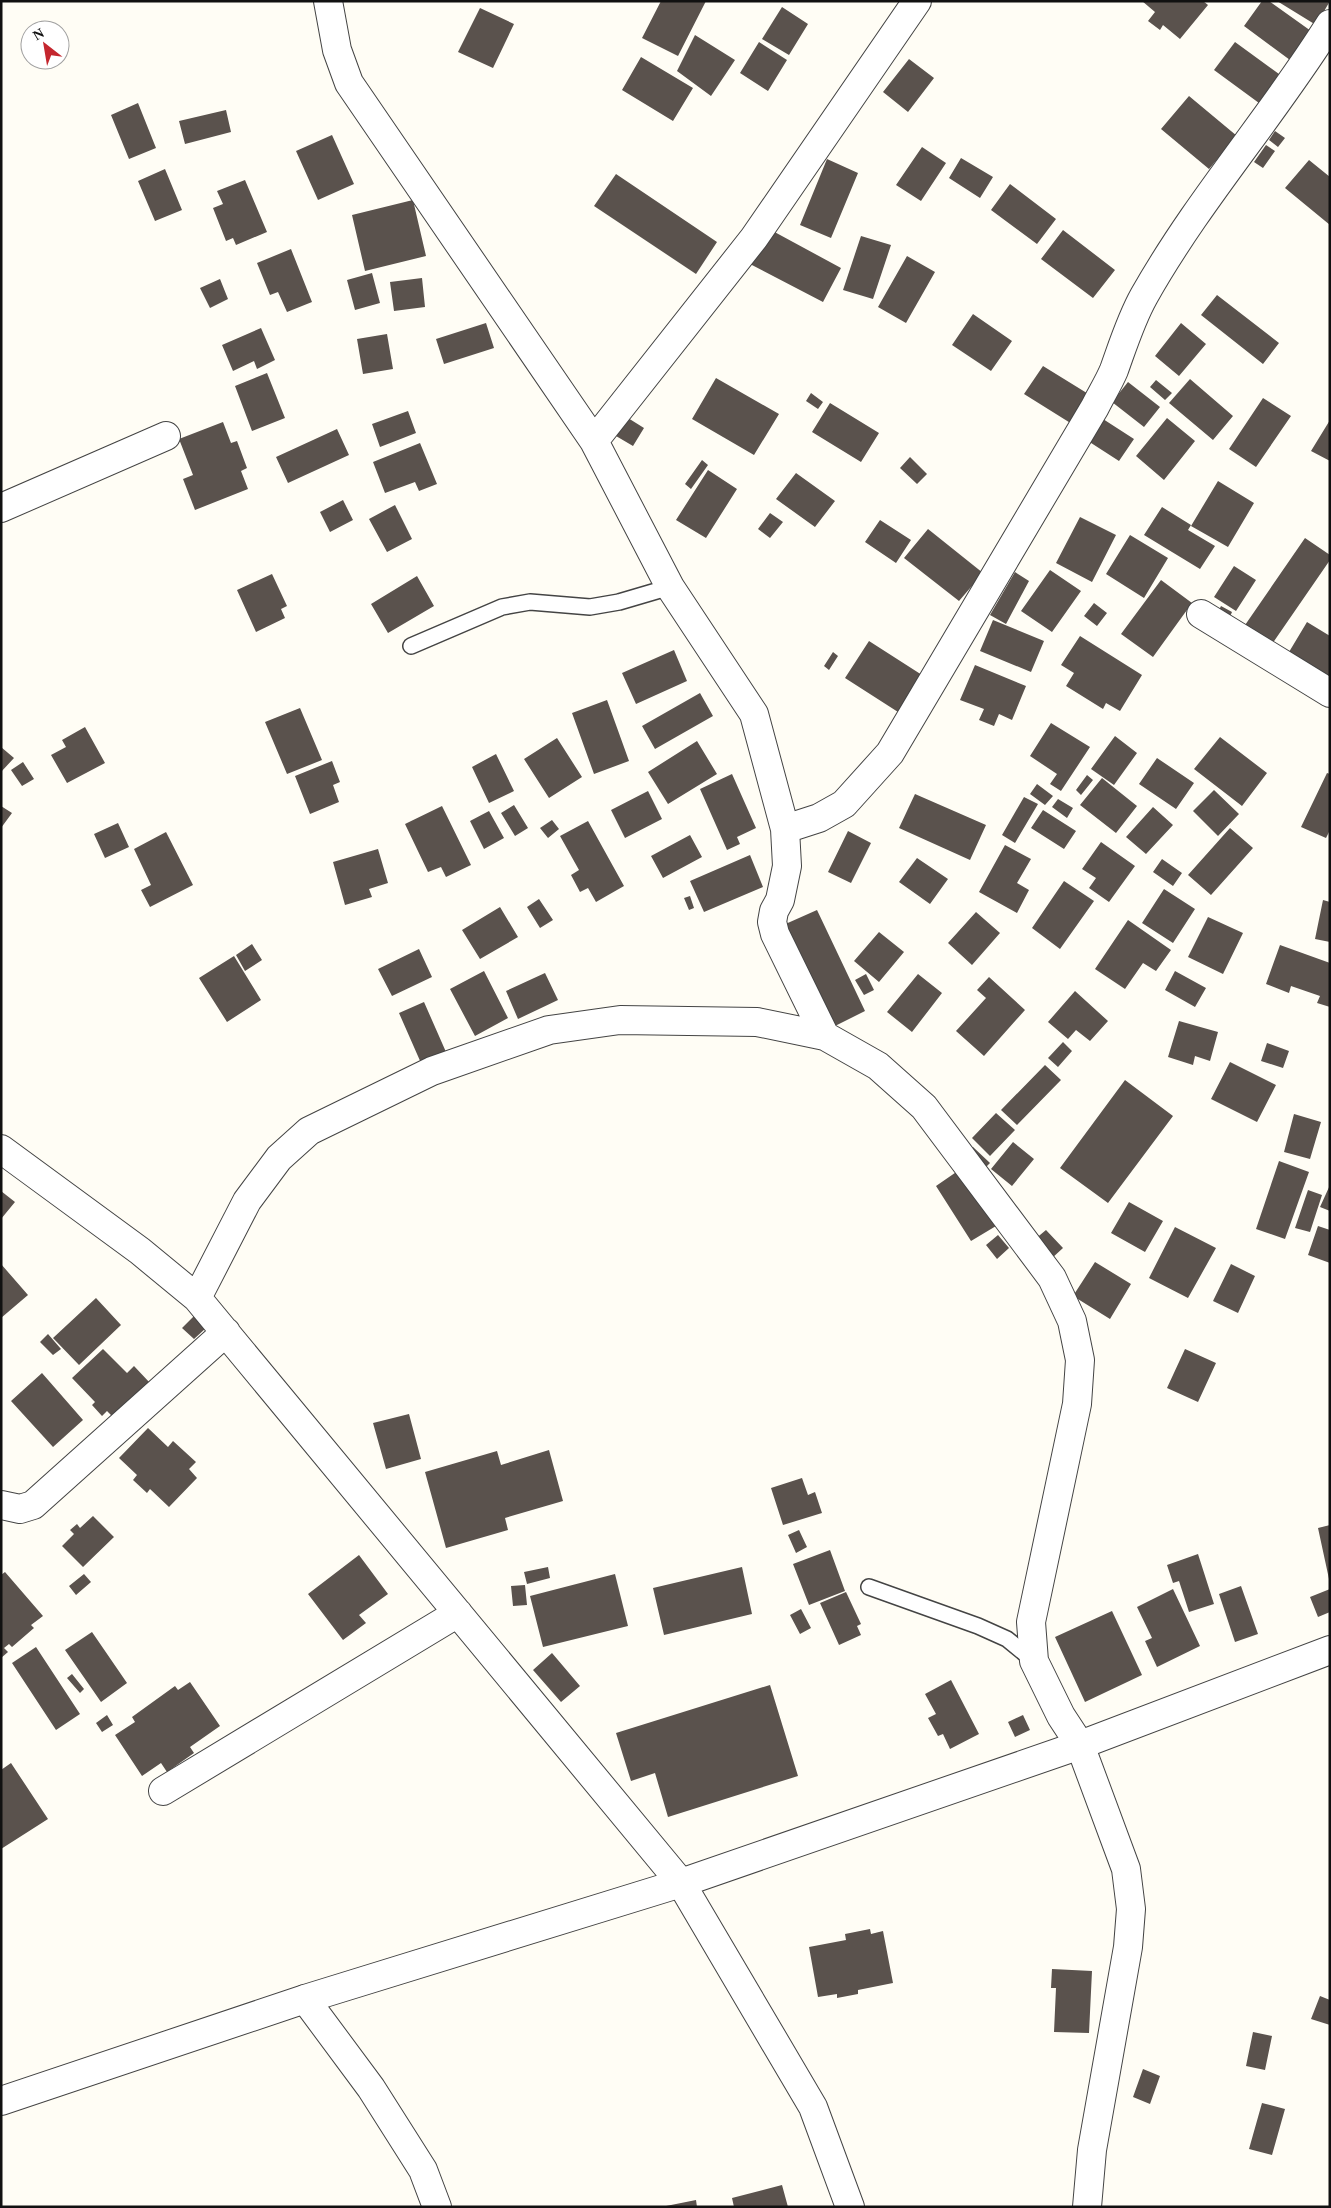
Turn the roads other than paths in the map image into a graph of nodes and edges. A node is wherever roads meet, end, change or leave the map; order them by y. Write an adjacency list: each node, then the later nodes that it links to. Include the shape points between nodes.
1 (328, 1): 5 (street, via 337,50 349,83)
2 (917, 1): 5 (street, via 754,238)
3 (1330, 24): 11 (street, via 1203,202 1143,297 1095,407 890,753 844,804 819,818)
4 (166, 436): 6 (street)
5 (594, 441): 7 (street)
6 (1, 508)
7 (670, 587): 9 (lane, via 619,602 590,606 530,602 502,607); 11 (street, via 754,714)
8 (1200, 614): 10 (street)
9 (411, 646)
10 (1330, 693)
11 (785, 829): 12 (street, via 787,866 780,900 774,911 774,934)
12 (825, 1036): 14 (street, via 757,1022 620,1020 549,1030 432,1071 309,1131 279,1158 247,1202); 20 (street, via 878,1066 924,1107 1052,1278 1072,1321 1080,1360 1077,1404 1031,1622)
13 (1, 1149): 14 (street, via 140,1251)
14 (197, 1298): 15 (street)
15 (226, 1332): 16 (street, via 33,1505 20,1509); 18 (street)
16 (1, 1505)
17 (869, 1587): 20 (lane, via 1007,1639)
18 (458, 1613): 22 (street); 23 (street)
19 (1330, 1650): 21 (street)
20 (1034, 1661): 21 (street, via 1061,1716)
21 (1080, 1745): 23 (street); 28 (street, via 1126,1869 1131,1909 1128,1947 1092,2150)
22 (163, 1791)
23 (681, 1883): 24 (street); 27 (street, via 813,2108)
24 (305, 1999): 25 (street); 26 (street, via 376,2096 422,2170)
25 (1, 2101)
26 (437, 2207)
27 (850, 2207)
28 (1087, 2207)

